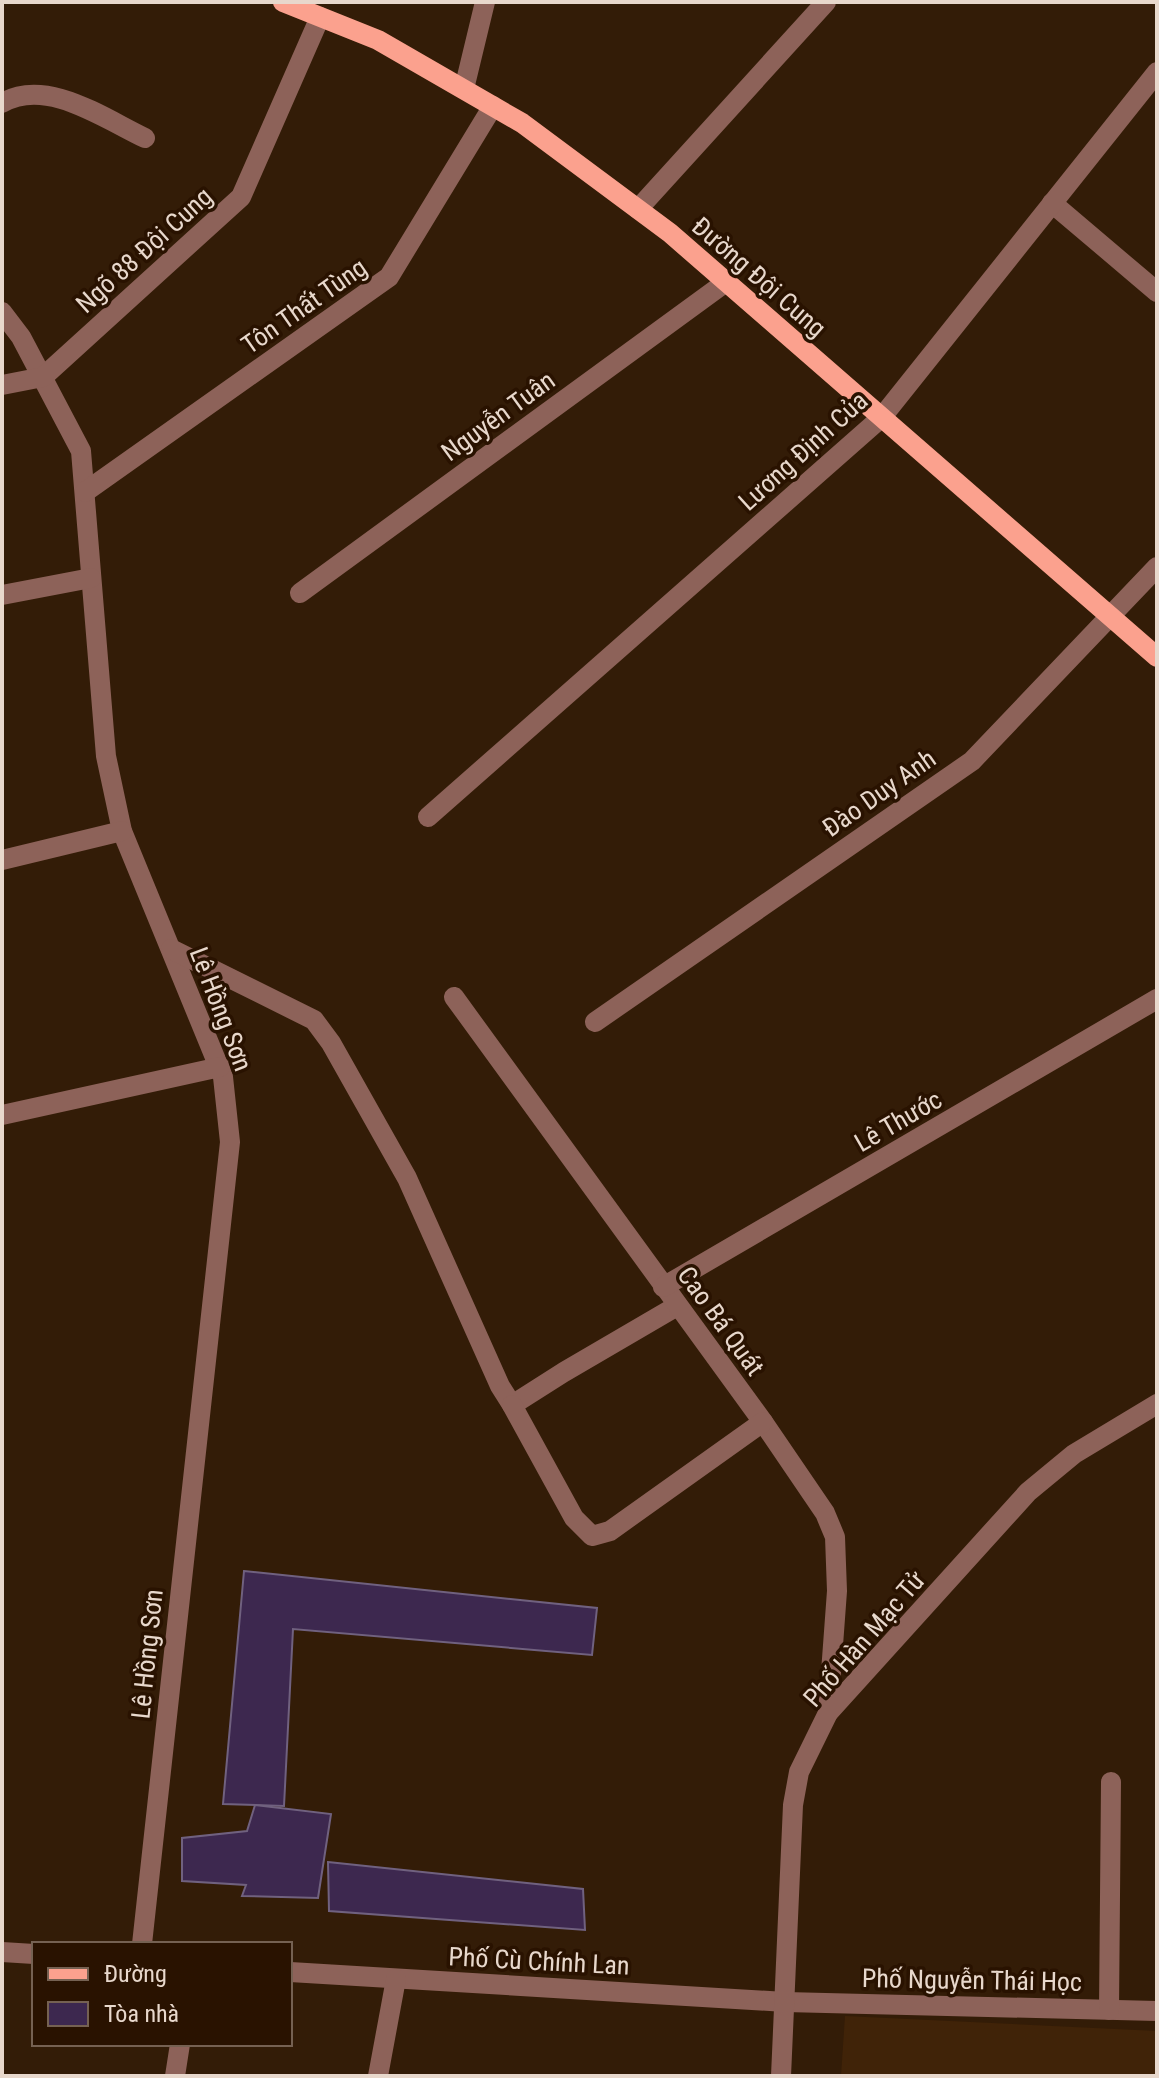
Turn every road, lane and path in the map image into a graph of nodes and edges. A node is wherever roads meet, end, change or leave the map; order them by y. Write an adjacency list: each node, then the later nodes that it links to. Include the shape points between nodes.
1 (283, 2): 4 (main road, Đường Đội Cung)
2 (485, 2): 6 (street)
3 (826, 2): 11 (street)
4 (320, 17): 6 (main road, Đường Đội Cung, via 378,40); 15 (street, Ngõ 88 Đội Cung, via 241,197)
5 (1157, 72): 10 (street, Lương Định Của)
6 (464, 89): 8 (main road, Đường Đội Cung)
7 (2, 103): 9 (street, via 15,95 55,96)
8 (493, 106): 11 (main road, Đường Đội Cung); 18 (street, Tôn Thất Tùng, via 389,277)
9 (145, 138)
10 (1052, 203): 13 (street); 17 (street, Lương Định Của)
11 (638, 209): 12 (main road, Đường Đội Cung)
12 (726, 282): 17 (main road, Đường Đội Cung); 21 (street, Nguyễn Tuân)
13 (1157, 292)
14 (2, 312): 15 (street, Lê Hồng Sơn)
15 (43, 377): 16 (street); 18 (street, Lê Hồng Sơn, via 81,451)
16 (2, 385)
17 (882, 417): 23 (main road, Đường Đội Cung); 25 (street, Lương Định Của)
18 (85, 492): 20 (street, Lê Hồng Sơn)
19 (1157, 567): 23 (street, Đào Duy Anh)
20 (91, 578): 22 (street); 26 (street, Lê Hồng Sơn, via 106,756)
21 (300, 593)
22 (2, 595)
23 (1110, 616): 24 (main road, Đường Đội Cung); 31 (street, Đào Duy Anh, via 972,761)
24 (1157, 657)
25 (428, 817)
26 (122, 831): 27 (street); 28 (street, Lê Hồng Sơn)
27 (2, 860)
28 (171, 949): 32 (street, Lê Hồng Sơn); 37 (street, via 314,1020 407,1178)
29 (454, 997): 34 (street, Cao Bá Quát)
30 (1157, 999): 34 (street, Lê Thước)
31 (595, 1022)
32 (220, 1067): 33 (street); 41 (street, Lê Hồng Sơn, via 230,1142)
33 (2, 1115)
34 (663, 1287): 35 (street, Cao Bá Quát)
35 (677, 1306): 37 (street); 38 (street, Cao Bá Quát)
36 (1157, 1404): 39 (street, Phố Hàn Mạc Tử, via 1074,1454 1028,1492)
37 (512, 1405): 38 (street, via 574,1518 592,1536 610,1531)
38 (763, 1422): 39 (street, Cao Bá Quát, via 825,1513 835,1537 837,1591)
39 (828, 1713): 46 (street, Phố Hàn Mạc Tử, via 799,1772 793,1805)
40 (1111, 1782): 47 (street)
41 (142, 1942)
42 (2, 1952): 43 (street)
43 (32, 1954)
44 (292, 1972): 45 (street, Phố Cù Chính Lan)
45 (396, 1979): 46 (street, Phố Cù Chính Lan); 51 (street)
46 (785, 2002): 47 (street, Phố Nguyễn Thái Học); 52 (street)
47 (1109, 2010): 48 (street, Phố Nguyễn Thái Học)
48 (1157, 2011)
49 (180, 2046): 50 (street)
50 (175, 2076)
51 (378, 2076)
52 (781, 2076)

